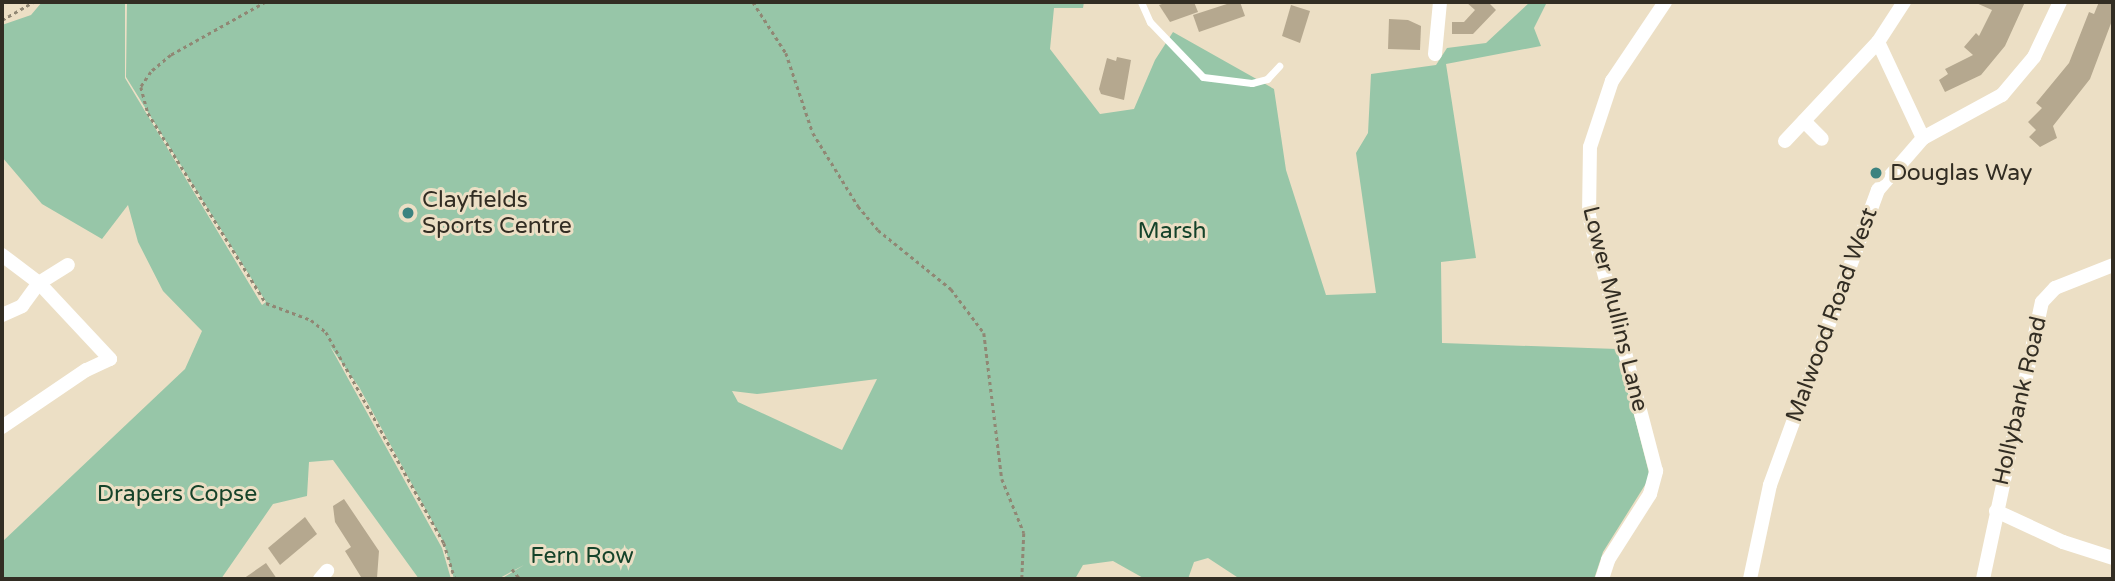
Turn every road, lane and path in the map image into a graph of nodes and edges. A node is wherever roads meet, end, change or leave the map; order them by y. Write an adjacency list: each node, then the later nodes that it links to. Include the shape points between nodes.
1 (33, 2): 9 (path)
2 (266, 2): 26 (path, via 171,55 151,72 141,87 148,113 266,303 311,320 326,332 444,543)
3 (753, 2): 28 (path, via 786,52 813,134 858,206 878,230 951,289 984,333 1002,479 1024,533)
4 (1141, 2): 12 (lane, via 1150,22 1203,78 1252,83 1268,79)
5 (1440, 2): 11 (street)
6 (1665, 2): 29 (street, Lower Mullins Lane, via 1612,81 1590,147 1589,216 1656,471 1650,494 1608,560)
7 (1904, 2): 10 (street)
8 (2060, 2): 14 (street, Malwood Road West, via 2034,57 2002,95)
9 (2, 20)
10 (1878, 42): 13 (street); 14 (street)
11 (1436, 54)
12 (1279, 66)
13 (1804, 121): 15 (street); 16 (street)
14 (1923, 138): 30 (street, Malwood Road West, via 1885,178 1871,206 1766,495)
15 (1822, 139)
16 (1785, 141)
17 (2, 255): 20 (street)
18 (68, 265): 20 (street)
19 (2113, 265): 23 (street, Hollybank Road, via 2055,288 2042,302)
20 (39, 283): 21 (street, via 22,306); 22 (street, via 110,359)
21 (2, 315)
22 (2, 427)
23 (1996, 511): 24 (street, via 2063,542); 31 (street, Hollybank Road)
24 (2113, 558)
25 (512, 569): 27 (path)
26 (454, 579)
27 (520, 579)
28 (1023, 579)
29 (1602, 579)
30 (1750, 579)
31 (1983, 579)

